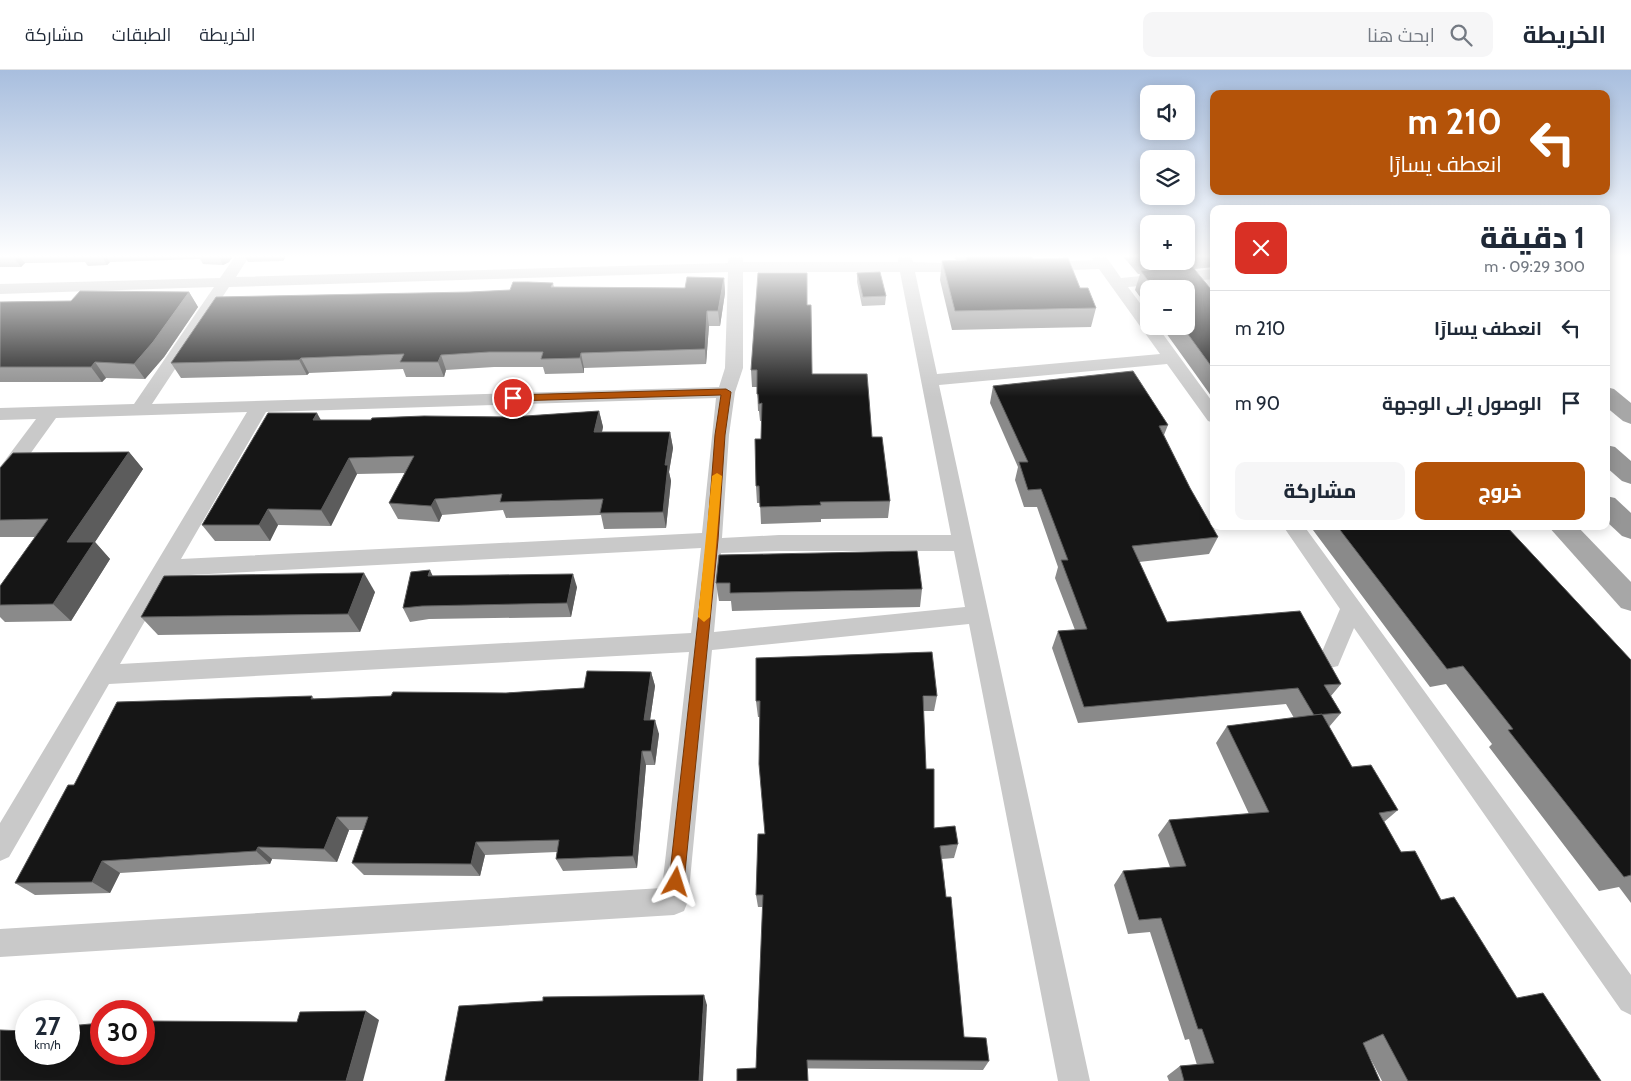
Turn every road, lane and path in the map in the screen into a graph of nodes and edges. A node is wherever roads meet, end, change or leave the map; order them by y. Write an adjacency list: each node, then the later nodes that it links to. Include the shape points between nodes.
1 (211, 302): 10 (street)
2 (735, 302): 7 (street, via 734,368)
3 (913, 302): 6 (street)
4 (1131, 302): 5 (street)
5 (1171, 358): 6 (street); 12 (street)
6 (929, 380): 23 (street)
7 (726, 392): 9 (street); 22 (street)
8 (1610, 398): 14 (main road)
9 (260, 406): 10 (street); 24 (street)
10 (139, 410): 11 (street)
11 (51, 412): 13 (street); 17 (street)
12 (1210, 412)
13 (0, 414)
14 (1631, 416)
15 (1610, 456): 16 (highway)
16 (1631, 475)
17 (0, 481)
18 (1610, 509): 19 (highway)
19 (1631, 529)
20 (1296, 530): 26 (street)
21 (1565, 530): 25 (main road)
22 (712, 543): 23 (street); 24 (street); 28 (street)
23 (963, 544): 27 (street)
24 (165, 568): 30 (street)
25 (1631, 600)
26 (1351, 608): 29 (street); 33 (street)
27 (978, 614): 28 (street); 34 (street)
28 (702, 642): 30 (street); 32 (street, via 674,901)
29 (1330, 659)
30 (102, 675): 31 (street)
31 (0, 848)
32 (0, 943)
33 (1631, 1000)
34 (1074, 1081)

